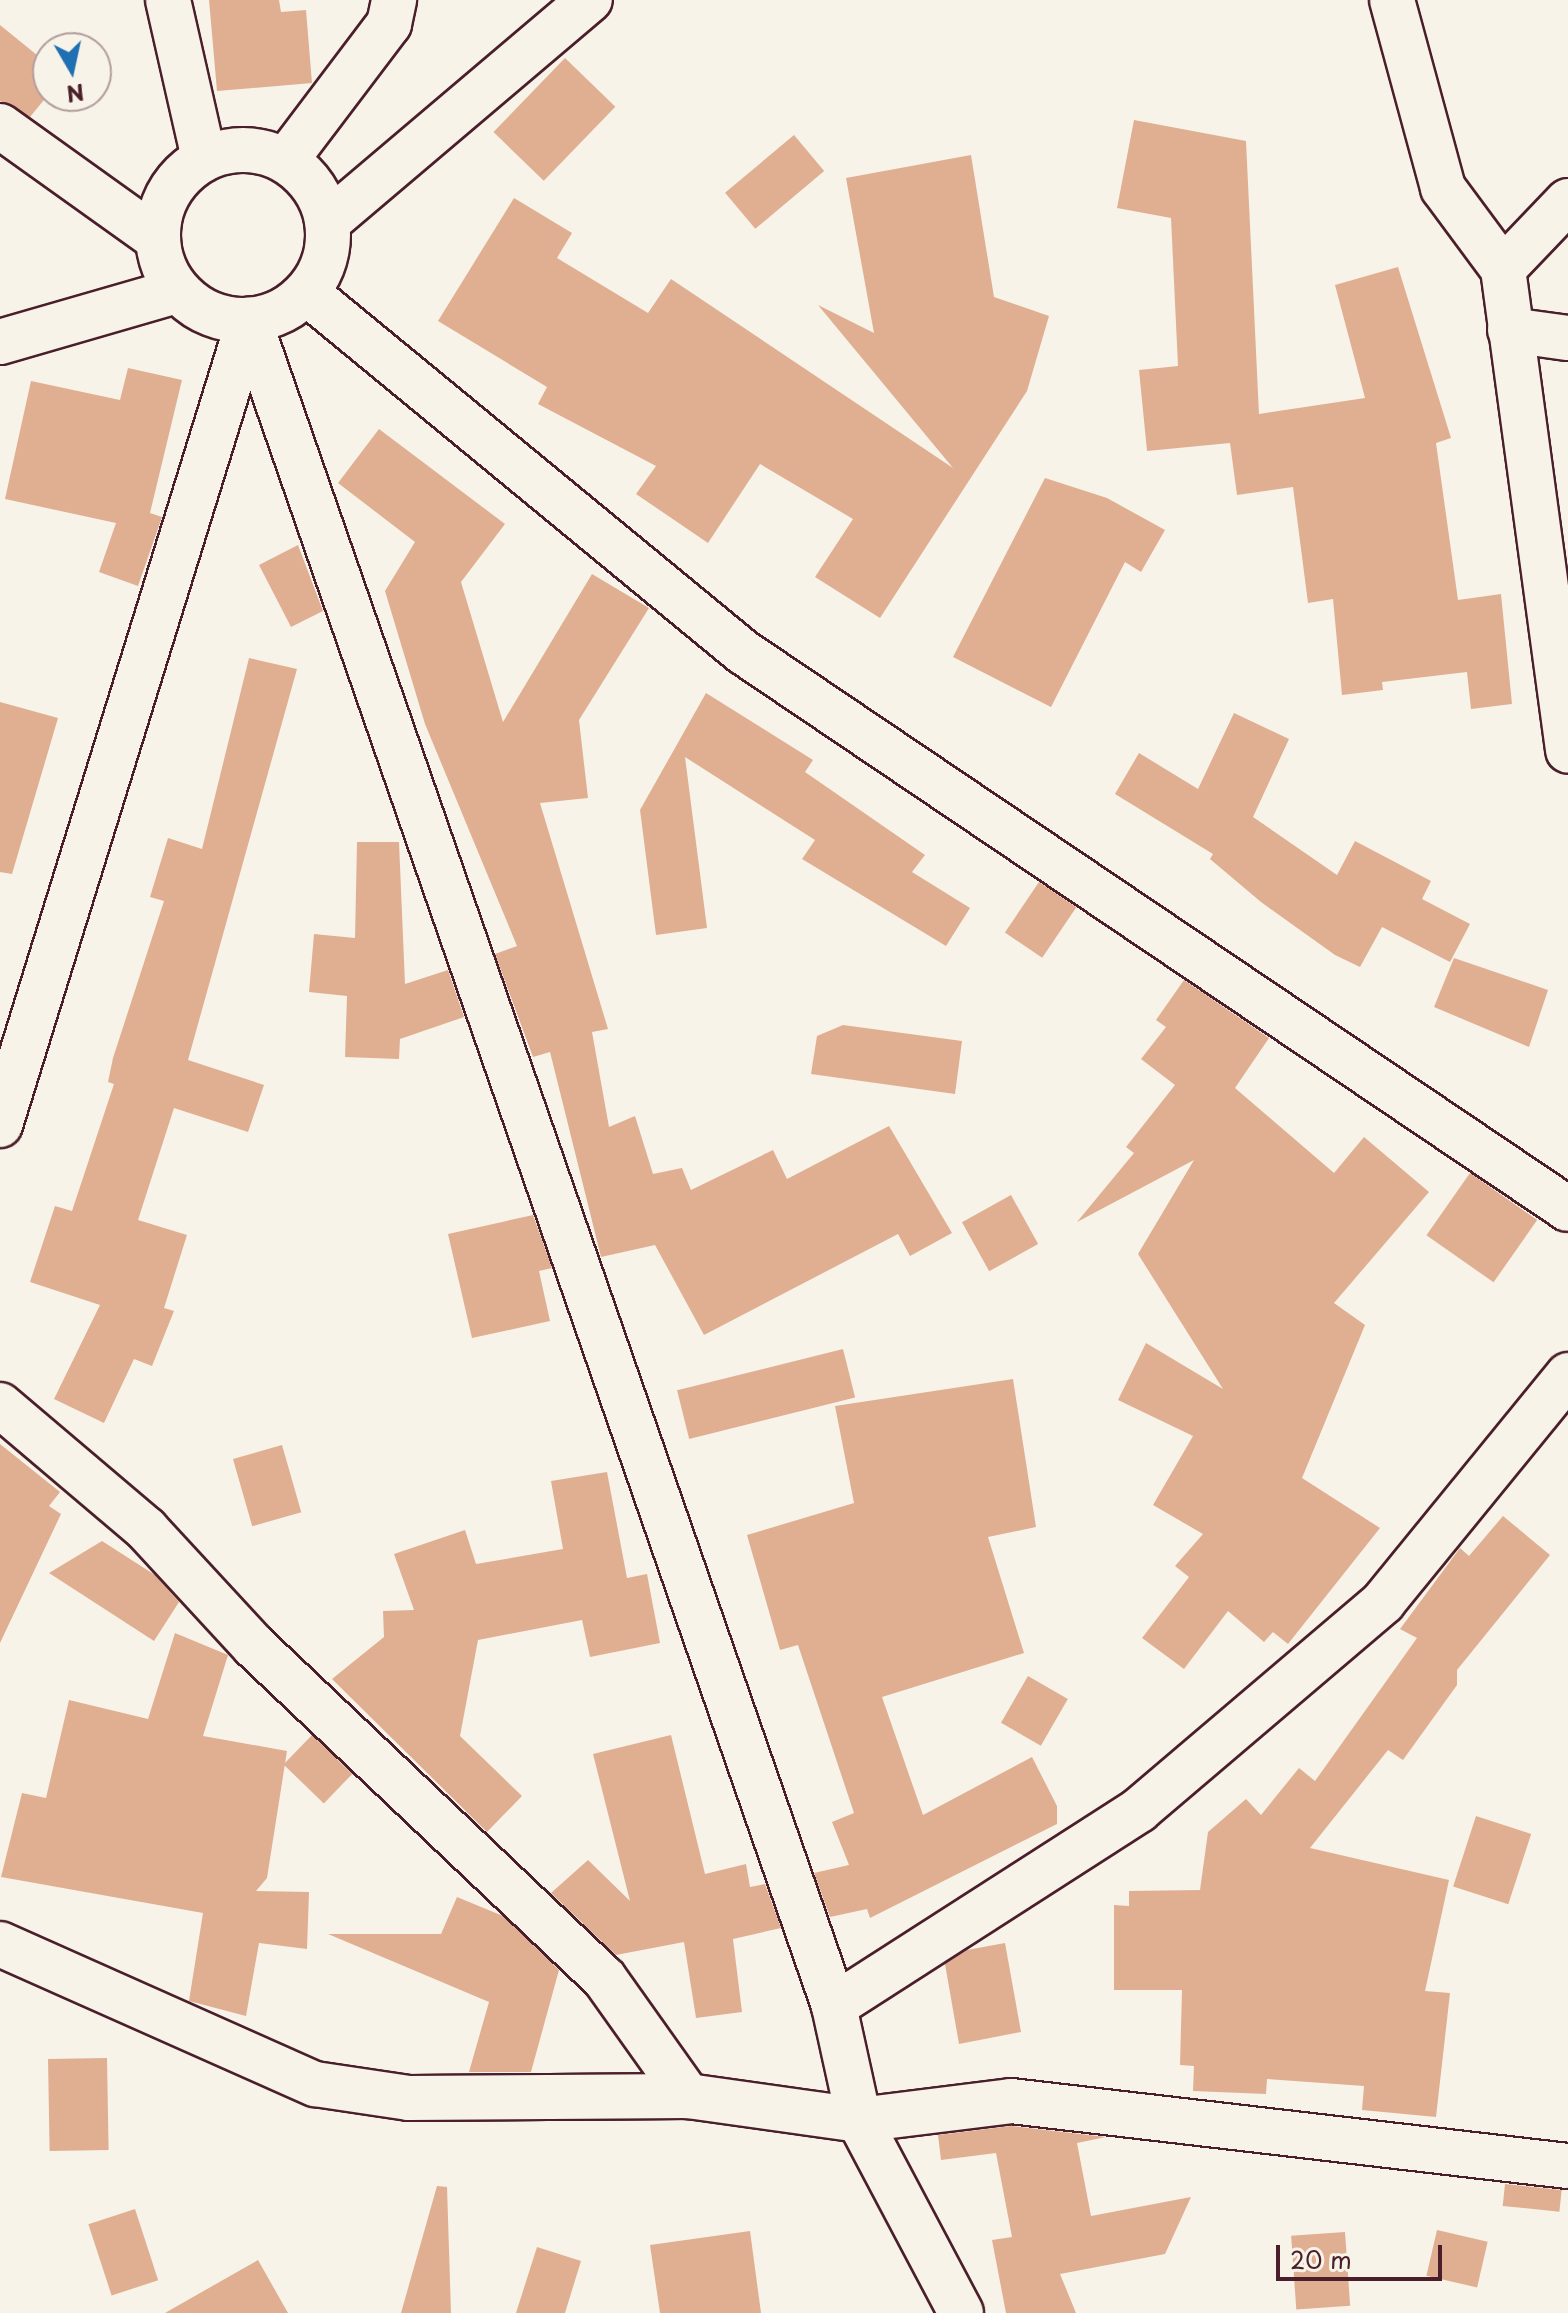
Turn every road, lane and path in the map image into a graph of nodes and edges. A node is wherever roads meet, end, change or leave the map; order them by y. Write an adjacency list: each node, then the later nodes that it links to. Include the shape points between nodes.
1 (168, 0): 6 (street)
2 (394, 0): 7 (street, via 389,24)
3 (590, 0): 9 (street)
4 (1392, 0): 11 (street, via 1443,188)
5 (0, 126): 10 (street)
6 (204, 159): 7 (street, via 245,149); 10 (street, via 179,179)
7 (286, 160): 9 (street, via 314,186)
8 (1568, 201): 11 (street)
9 (329, 221): 13 (street, via 326,260)
10 (158, 239): 12 (street, via 161,268)
11 (1503, 269): 15 (street)
12 (177, 291): 14 (street, via 222,317); 17 (street)
13 (307, 293): 14 (street, via 280,313); 20 (street, via 743,652)
14 (249, 320): 19 (street); 24 (street)
15 (1510, 330): 16 (street); 18 (street)
16 (1568, 338)
17 (0, 342)
18 (1568, 751)
19 (0, 1125)
20 (1568, 1209)
21 (1568, 1375): 24 (street, via 1383,1602 1139,1810)
22 (0, 1405): 25 (street, via 146,1529 254,1646 604,1978)
23 (0, 1944): 25 (street, via 315,2084 409,2098)
24 (834, 2006): 26 (street)
25 (688, 2096): 26 (street)
26 (859, 2120): 27 (street, via 1011,2101); 28 (street)
27 (1568, 2166)
28 (961, 2313)

